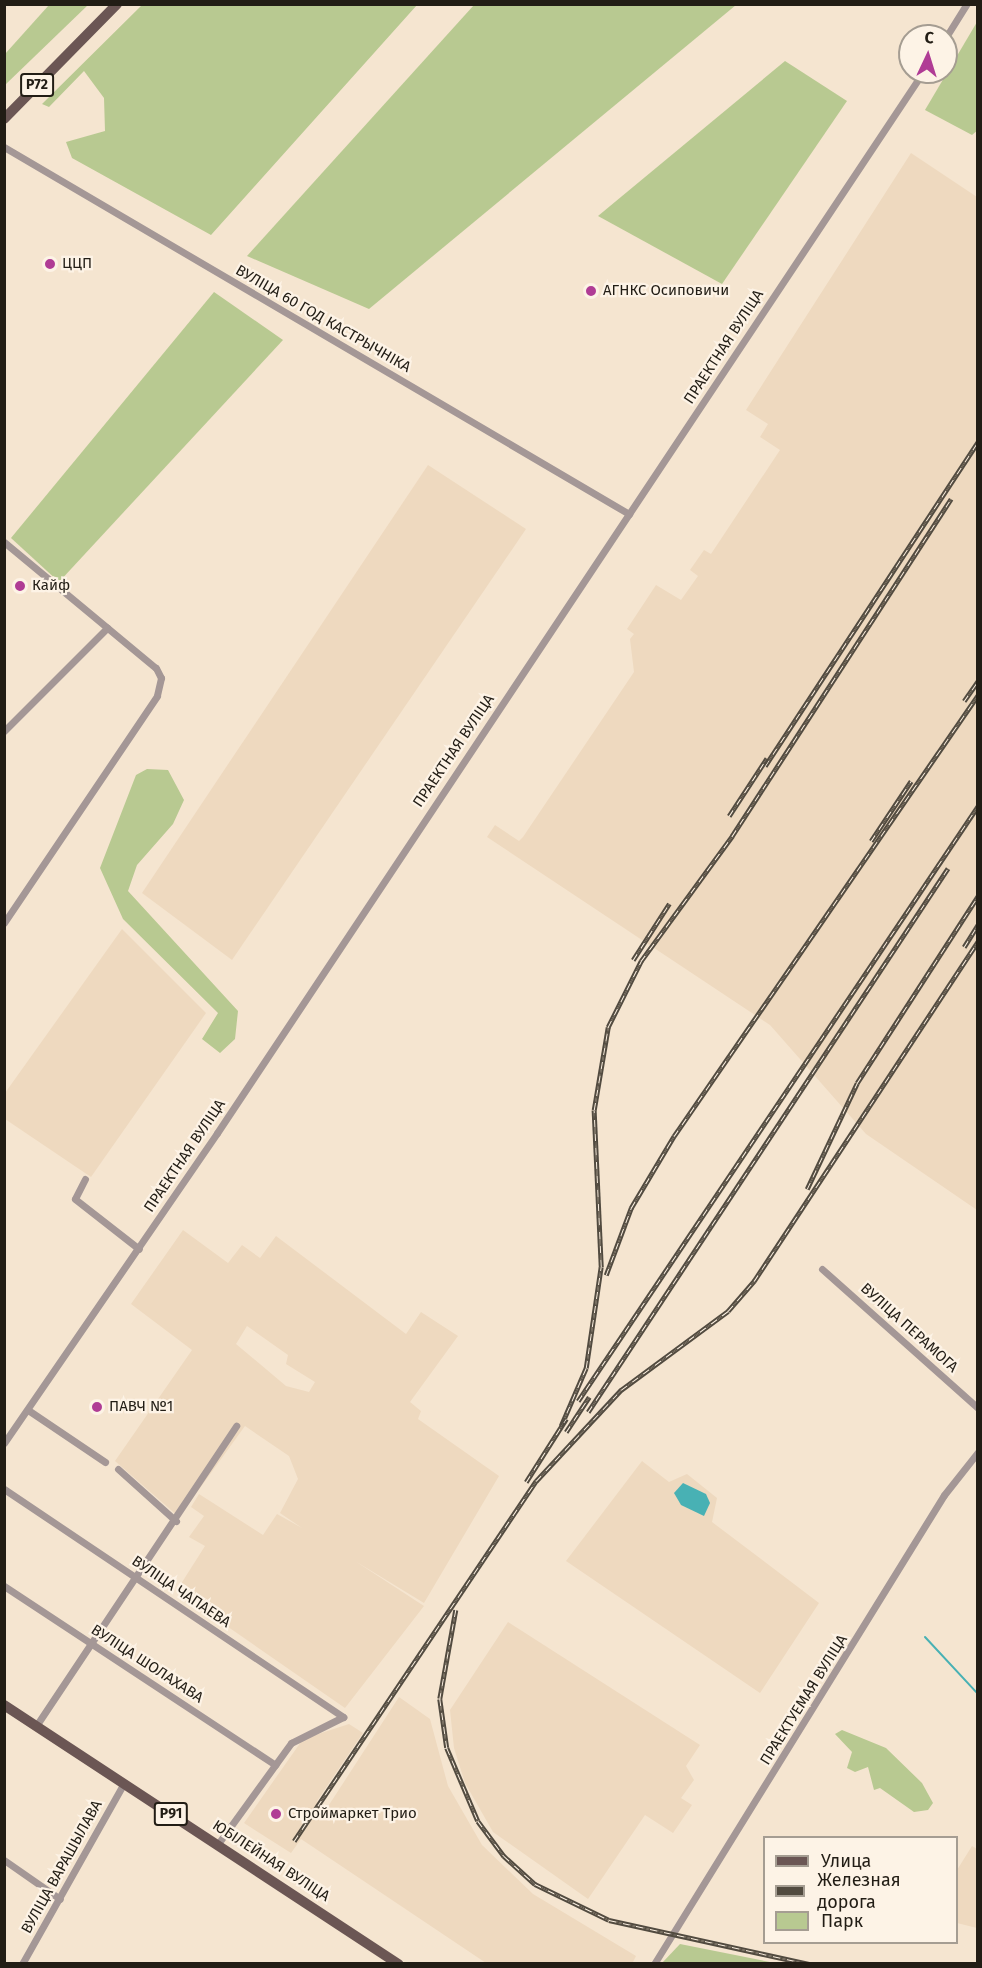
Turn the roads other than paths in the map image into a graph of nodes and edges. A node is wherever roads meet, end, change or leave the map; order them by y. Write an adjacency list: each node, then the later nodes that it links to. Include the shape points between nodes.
1 (117, 4): 5 (main road, Р72)
2 (968, 4): 3 (street)
3 (955, 24)
4 (915, 84): 7 (street, ПРАЕКТНАЯ ВУЛІЦА)
5 (4, 118)
6 (4, 147): 7 (street, ВУЛІЦА 60 ГОД КАСТРЫЧНІКА)
7 (629, 514): 13 (street, ПРАЕКТНАЯ ВУЛІЦА)
8 (4, 542): 9 (street)
9 (106, 628): 10 (street); 11 (street, via 156,668 161,678 157,696)
10 (4, 731)
11 (4, 924)
12 (85, 1179): 13 (street, via 75,1199)
13 (139, 1249): 16 (street, ПРАЕКТНАЯ ВУЛІЦА)
14 (822, 1269): 15 (street, ВУЛІЦА ПЕРАМОГА)
15 (978, 1408)
16 (28, 1410): 18 (street, ПРАЕКТНАЯ ВУЛІЦА); 20 (street)
17 (236, 1426): 23 (street)
18 (4, 1443)
19 (978, 1452): 36 (street, ПРАЕКТУЕМАЯ ВУЛІЦА, via 944,1495)
20 (105, 1462)
21 (118, 1469): 23 (street)
22 (4, 1489): 24 (street, ВУЛІЦА ЧАПАЕВА)
23 (176, 1521): 24 (street)
24 (135, 1577): 26 (street); 29 (street, ВУЛІЦА ЧАПАЕВА, via 343,1717 291,1743)
25 (4, 1586): 26 (street, ВУЛІЦА ШОЛАХАВА)
26 (92, 1644): 28 (street); 29 (street, ВУЛІЦА ШОЛАХАВА)
27 (4, 1705): 28 (main road, ЮБІЛЕЙНАЯ ВУЛІЦА / Р91)
28 (36, 1726): 30 (main road, ЮБІЛЕЙНАЯ ВУЛІЦА / Р91)
29 (275, 1765): 31 (street)
30 (124, 1783): 31 (main road, ЮБІЛЕЙНАЯ ВУЛІЦА / Р91); 33 (street, ВУЛІЦА ВАРАШЫЛАВА)
31 (218, 1844): 35 (main road, ЮБІЛЕЙНАЯ ВУЛІЦА / Р91)
32 (4, 1860): 33 (street)
33 (60, 1899): 34 (street, ВУЛІЦА ВАРАШЫЛАВА)
34 (22, 1964)
35 (399, 1964)
36 (654, 1964)

